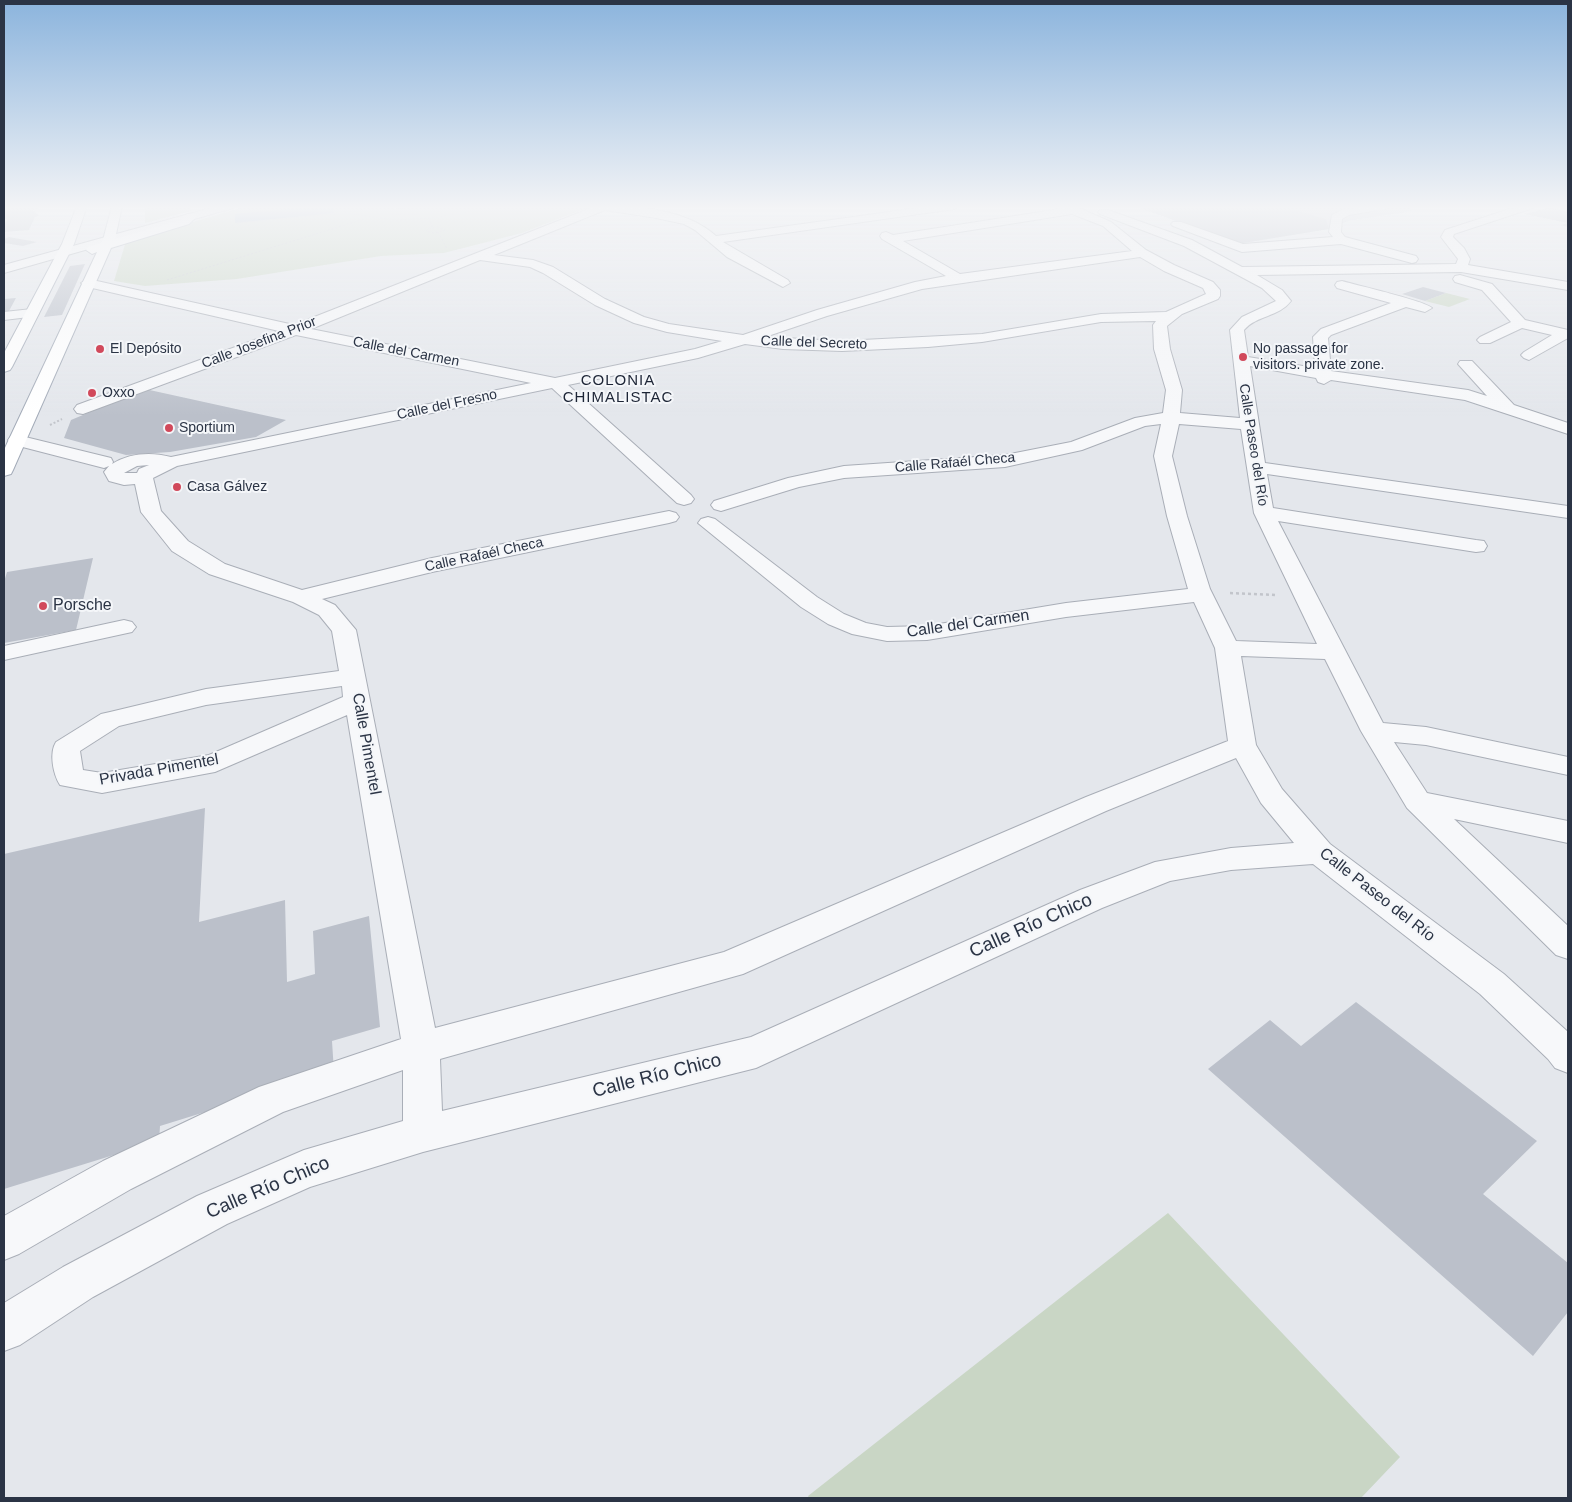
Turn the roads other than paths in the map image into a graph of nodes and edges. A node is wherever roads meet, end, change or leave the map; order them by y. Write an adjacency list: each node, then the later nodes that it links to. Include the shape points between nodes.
1 (51, 276): 19 (main road)
2 (91, 276): 13 (main road)
3 (428, 276): 24 (street, Calle Josefina Prior)
4 (558, 276): 25 (street, Calle del Secreto, via 600,302 639,320 667,328)
5 (773, 276): 14 (street)
6 (955, 276): 12 (street)
7 (972, 276): 12 (street, Calle del Fresno)
8 (1188, 276): 21 (street, via 1208,285 1213,296)
9 (1249, 276): 31 (street, Calle Paseo del Río, via 1279,294 1284,301 1278,308 1243,320 1237,330)
10 (1455, 276): 23 (street, via 1487,286)
11 (1509, 276): 16 (street)
12 (958, 278): 22 (street, Calle del Fresno, via 920,285)
13 (88, 282): 24 (street, Calle del Carmen); 39 (main road)
14 (783, 283)
15 (1342, 285): 17 (street)
16 (1568, 286)
17 (1406, 302): 18 (street); 32 (street, via 1320,336)
18 (1425, 308)
19 (32, 313): 20 (street); 30 (main road)
20 (4, 316)
21 (1166, 316): 27 (street, Calle del Secreto, via 1101,318 982,338); 36 (street, Calle Paseo del Río, via 1160,325 1162,349 1174,390)
22 (806, 319): 25 (street, Calle del Fresno); 27 (street)
23 (1520, 323): 26 (street); 28 (street, via 1566,334)
24 (295, 330): 33 (street, Calle del Carmen); 34 (street, Calle Josefina Prior)
25 (743, 340): 27 (street, Calle del Secreto); 33 (street, Calle del Fresno, via 698,354)
26 (1485, 340)
27 (842, 346)
28 (1529, 355)
29 (1466, 364): 35 (street)
30 (4, 367)
31 (1241, 367): 32 (street); 37 (street, Calle Paseo del Río)
32 (1324, 376): 35 (street, via 1468,396)
33 (556, 383): 41 (street, Calle del Fresno); 45 (street)
34 (83, 409)
35 (1510, 410): 38 (street)
36 (1171, 418): 37 (street, Calle Rafaél Checa); 46 (street, Calle Rafaél Checa, via 1141,422 1076,446 1005,461 844,472 795,482); 51 (street, Calle Paseo del Río, via 1163,456 1177,516)
37 (1248, 424): 42 (street, Calle Paseo del Río)
38 (1568, 429)
39 (17, 440): 40 (street); 43 (main road)
40 (104, 462)
41 (172, 462): 44 (street, Calle del Fresno); 44 (street, Calle del Fresno, via 143,459 129,462 114,472 116,477 124,479)
42 (1255, 468): 47 (street); 48 (street, Calle Paseo del Río)
43 (4, 470)
44 (147, 473): 52 (street, Calle Pimentel, via 151,512 180,546 217,569)
45 (684, 499): 46 (street, via 705,498); 49 (street, via 669,507 667,512)
46 (721, 504): 49 (street, via 724,510 717,520)
47 (1568, 512)
48 (1264, 513): 50 (street); 55 (street, Calle Paseo del Río)
49 (688, 522): 51 (street, Calle del Carmen, via 836,618 860,629 887,634 927,633 1066,610); 52 (street, Calle Rafaél Checa, via 432,565)
50 (1476, 546)
51 (1202, 594): 54 (street, Calle Paseo del Río)
52 (301, 597): 57 (street, Calle Pimentel, via 327,610 344,630)
53 (124, 627): 56 (street)
54 (1227, 648): 55 (street); 59 (street, Calle Paseo del Río)
55 (1333, 652): 58 (street, Calle Paseo del Río)
56 (4, 653)
57 (356, 689): 57 (street, Privada Pimentel, via 215,763 102,783 70,778 66,748 110,720 206,697); 66 (street, Calle Pimentel)
58 (1374, 731): 60 (street, via 1426,736); 61 (street, Calle Paseo del Río)
59 (1242, 745): 63 (street, Calle Paseo del Río, via 1271,796); 66 (street, via 1096,804 731,964)
60 (1568, 766)
61 (1418, 801): 62 (street); 64 (street, Calle Paseo del Río)
62 (1568, 832)
63 (1319, 852): 67 (street, Calle Paseo del Río, via 1492,984); 68 (street, Calle Río Chico, via 1231,859 1166,870 1091,898 756,1052)
64 (1554, 919): 65 (street, Calle Paseo del Río)
65 (1568, 946)
66 (422, 1056): 68 (street, Calle Pimentel); 69 (street, via 272,1099 117,1174)
67 (1568, 1058)
68 (423, 1127): 70 (street, Calle Río Chico, via 304,1169 212,1210 78,1282)
69 (4, 1239)
70 (4, 1329)

